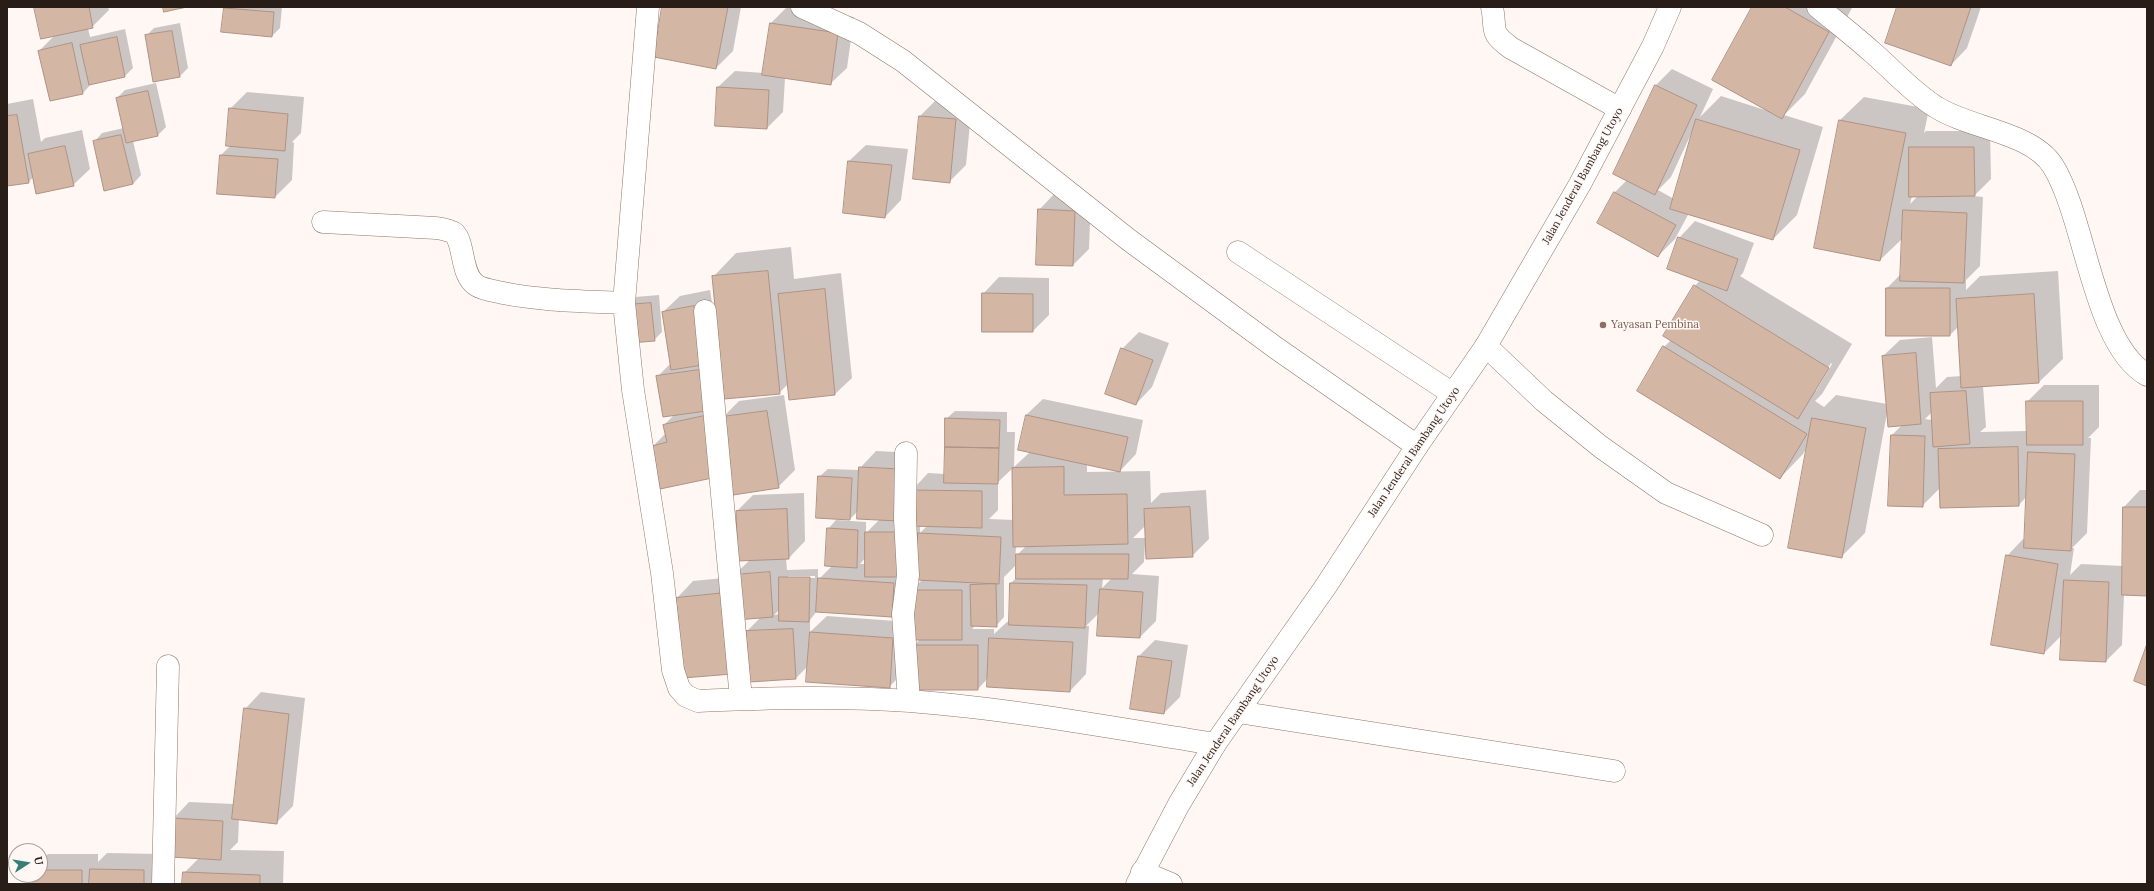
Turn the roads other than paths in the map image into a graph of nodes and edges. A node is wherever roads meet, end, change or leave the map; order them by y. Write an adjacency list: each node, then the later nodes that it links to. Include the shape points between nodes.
1 (648, 7): 9 (street)
2 (802, 7): 14 (street, via 859,33 903,61 1129,240 1276,348)
3 (1492, 7): 6 (street, via 1493,29 1511,48)
4 (1670, 7): 6 (street, Jalan Jenderal Bambang Utoyo)
5 (1818, 7): 12 (street, via 1936,108 2033,147 2053,165 2065,190 2100,302 2116,338 2135,368)
6 (1620, 109): 11 (street, Jalan Jenderal Bambang Utoyo, via 1580,184)
7 (323, 222): 9 (street, via 436,228 452,232 459,239 467,273 476,285 536,300)
8 (1238, 252): 13 (street)
9 (624, 303): 18 (street, via 633,390 662,573 673,670 679,688 686,696 698,701)
10 (705, 311): 18 (street)
11 (1486, 346): 13 (street, Jalan Jenderal Bambang Utoyo); 16 (street, via 1544,401 1601,447 1666,493)
12 (2147, 375)
13 (1453, 394): 14 (street, Jalan Jenderal Bambang Utoyo)
14 (1417, 446): 20 (street, Jalan Jenderal Bambang Utoyo, via 1326,586)
15 (906, 453): 19 (street, via 905,518 908,575 903,614)
16 (1762, 535)
17 (168, 666): 24 (street)
18 (741, 699): 19 (street)
19 (909, 701): 21 (street, via 1005,711)
20 (1238, 712): 21 (street, Jalan Jenderal Bambang Utoyo); 22 (street)
21 (1215, 744): 23 (street, Jalan Jenderal Bambang Utoyo, via 1179,804)
22 (1614, 771)
23 (1140, 878): 25 (street)
24 (163, 884)
25 (1171, 884)

